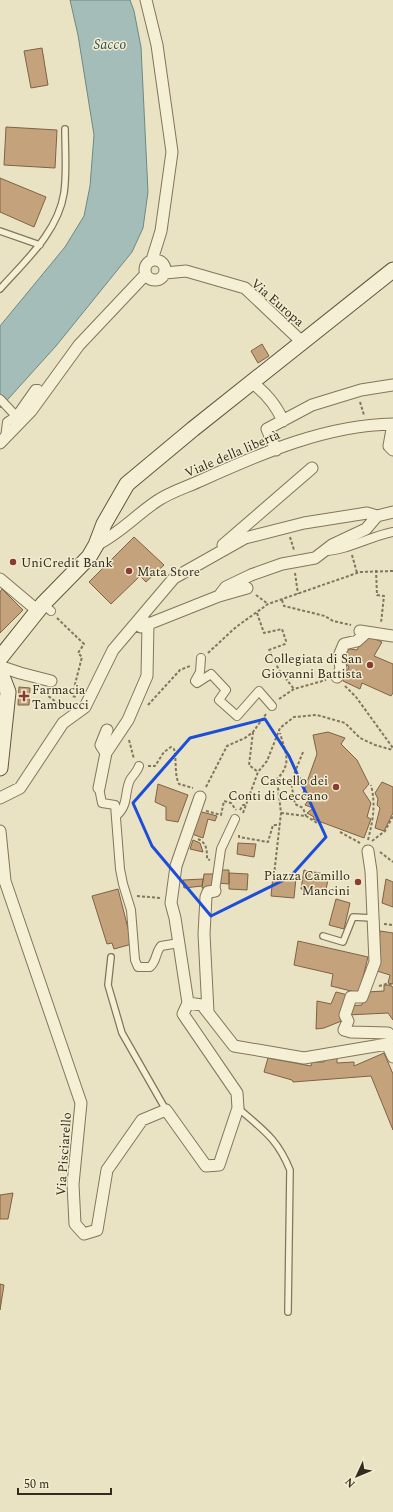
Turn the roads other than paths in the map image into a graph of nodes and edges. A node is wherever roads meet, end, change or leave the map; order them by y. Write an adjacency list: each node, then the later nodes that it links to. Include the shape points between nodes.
1 (146, 0): 5 (street, via 157,45 172,152 161,231)
2 (65, 129): 4 (lane, via 64,194 56,219)
3 (0, 231): 4 (lane)
4 (40, 245): 9 (lane)
5 (152, 260): 7 (street, via 161,262 165,267); 8 (street, via 147,264)
6 (393, 270): 10 (main road)
7 (165, 273): 8 (street, via 156,280); 10 (street, Via Europa, via 186,271 245,288)
8 (146, 274): 14 (street, via 79,345)
9 (0, 289)
10 (302, 342): 11 (main road)
11 (251, 382): 16 (street, via 265,394); 25 (main road, via 127,484 104,524)
12 (393, 385): 16 (street, via 312,405)
13 (0, 399): 15 (street)
14 (31, 411): 15 (street, via 25,406 37,393 38,390 35,389); 18 (street)
15 (13, 413): 18 (street, via 7,422)
16 (283, 421): 19 (street, via 267,429)
17 (393, 424): 19 (street, Viale della libertà, via 354,426); 20 (street, via 389,446)
18 (3, 440)
19 (276, 450): 25 (street, Viale della libertà, via 158,500)
20 (393, 450)
21 (312, 468): 27 (street, via 219,548)
22 (393, 512): 23 (street)
23 (377, 516): 26 (street, via 366,529); 27 (street, via 367,513 288,527 245,538)
24 (393, 532): 26 (street, via 334,551)
25 (96, 546): 31 (main road)
26 (324, 551): 30 (street, via 315,558 282,564 251,575 226,587)
27 (217, 553): 33 (street, via 174,578)
28 (0, 579): 31 (street)
29 (247, 588): 30 (street)
30 (219, 596): 32 (street)
31 (44, 609): 36 (main road)
32 (148, 624): 33 (street); 41 (street, via 147,676 128,720)
33 (124, 634): 46 (street, via 113,650 85,707 63,723 20,788)
34 (393, 636): 37 (street, via 363,631 357,641 344,644 339,656 341,669)
35 (201, 658): 39 (street, via 200,672 195,681 197,683 211,674 226,690 219,700 237,716 259,692)
36 (0, 665): 38 (street); 43 (main road, via 8,692)
37 (337, 677)
38 (51, 681)
39 (272, 706)
40 (107, 730): 41 (street, via 101,744)
41 (106, 753): 44 (street)
42 (138, 766): 47 (street, via 130,781 126,802)
43 (0, 768)
44 (99, 788): 47 (street, via 102,803 115,805)
45 (202, 795): 54 (street, via 176,866 172,899)
46 (0, 798)
47 (116, 816): 54 (street, via 123,884 131,913 135,960 138,967 150,967 155,962 161,946)
48 (239, 818): 51 (street, via 226,838)
49 (0, 832): 61 (street, Via Pisciarello, via 5,881 81,1103 73,1184 76,1224 84,1234 97,1230 107,1170 142,1120)
50 (368, 848): 52 (street)
51 (214, 891): 57 (street, via 208,892 206,897 204,934)
52 (372, 918): 53 (lane, via 353,917 343,942); 58 (street, via 376,962 362,997 351,997 344,1016 348,1021 344,1030 388,1033)
53 (323, 936)
54 (179, 943): 56 (street)
55 (111, 957): 61 (lane, via 108,985 122,1033)
56 (188, 1003): 57 (street, via 202,1005); 60 (street, via 184,1014 237,1093)
57 (208, 1012): 59 (street, via 234,1046 304,1058 387,1044)
58 (393, 1038)
59 (393, 1057)
60 (238, 1108): 61 (street, via 219,1165 206,1166); 62 (lane, via 273,1138 290,1170)
61 (166, 1110)
62 (288, 1312)

